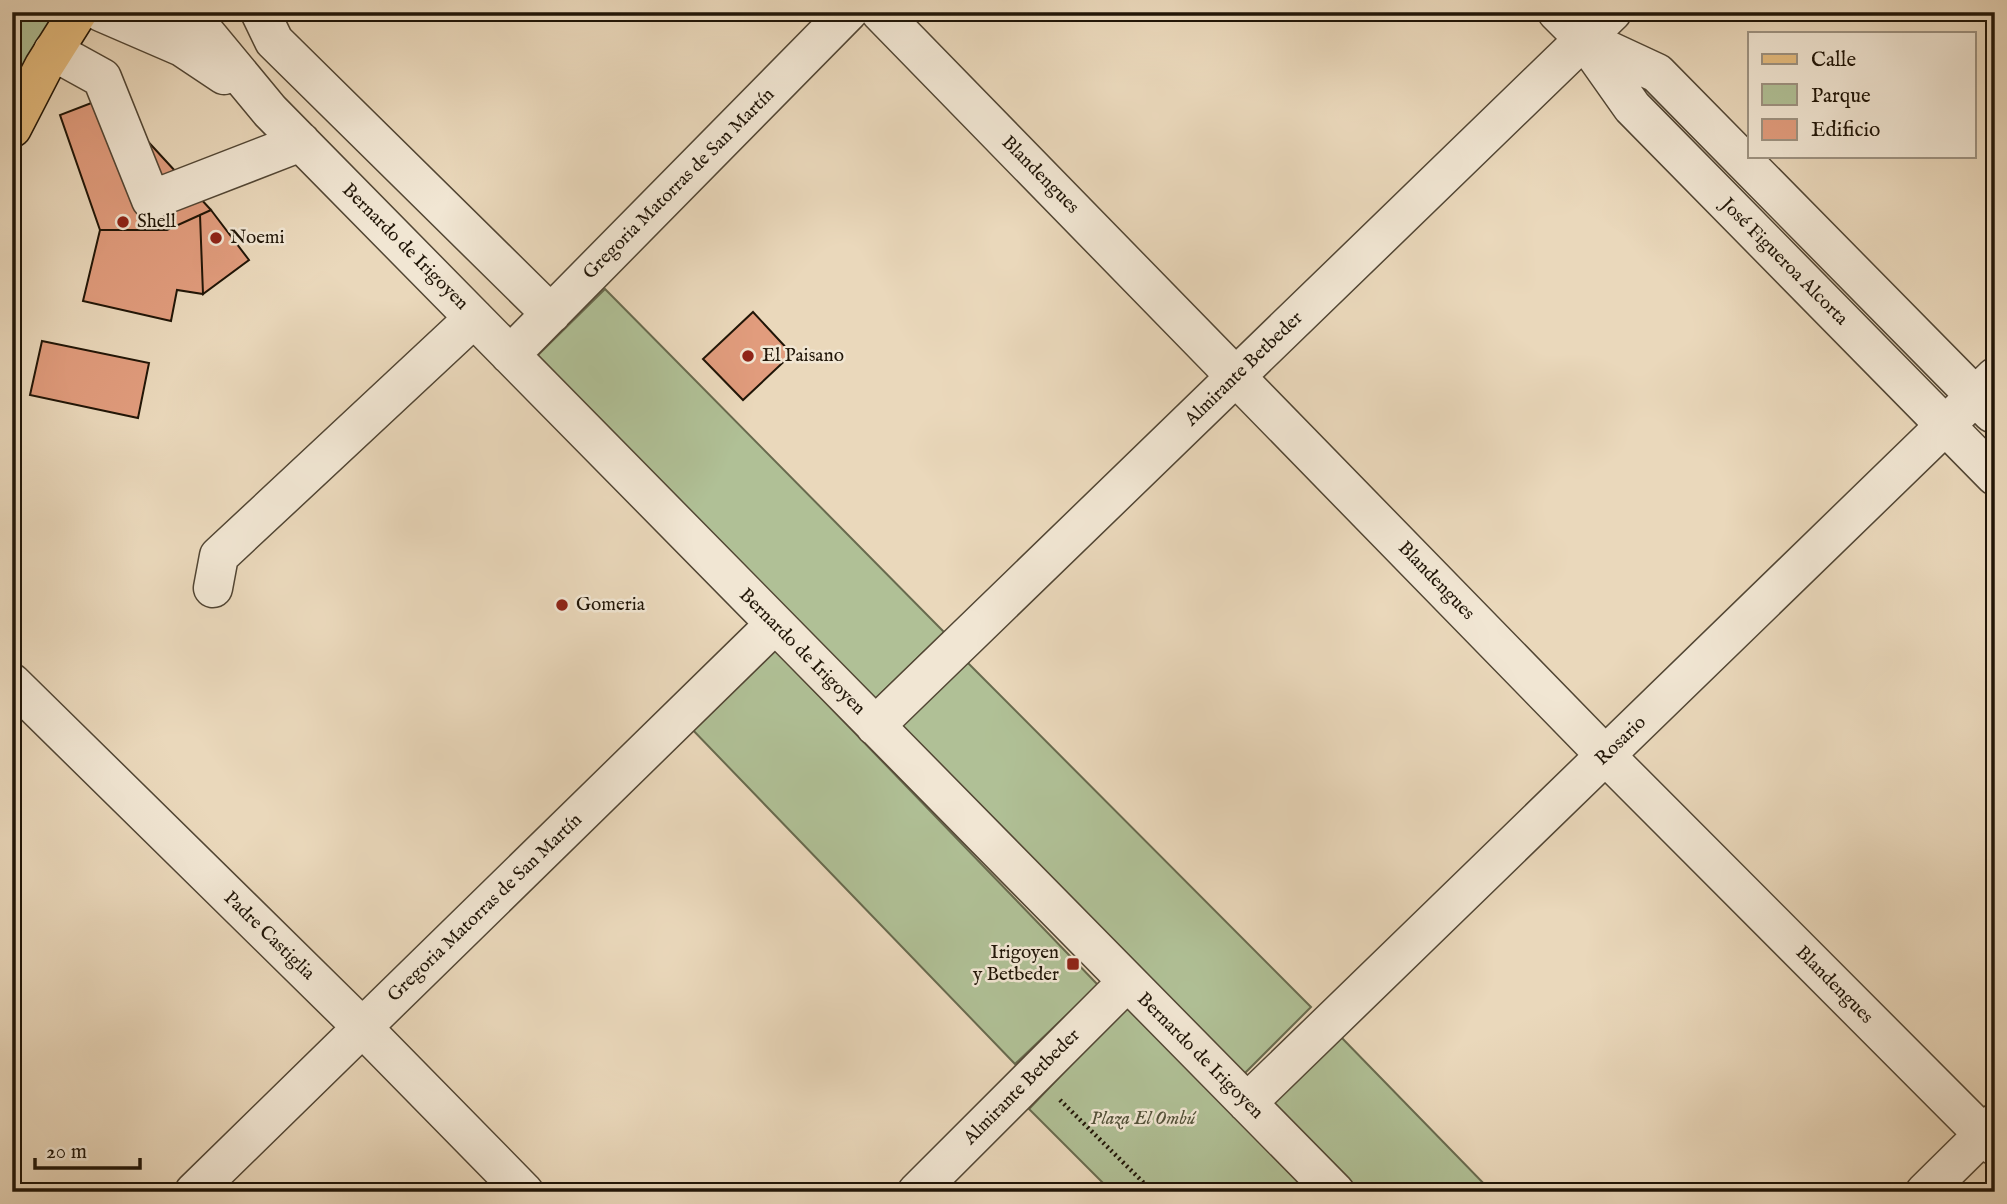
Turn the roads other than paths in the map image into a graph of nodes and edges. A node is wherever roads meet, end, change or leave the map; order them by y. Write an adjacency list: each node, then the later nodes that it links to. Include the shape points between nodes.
1 (78, 12): 10 (main road)
2 (101, 12): 11 (street, Bernardo de Irigoyen, via 182,47)
3 (188, 12): 11 (street, Bernardo de Irigoyen)
4 (260, 12): 14 (street, via 274,41)
5 (848, 12): 14 (street, Gregoria Matorras de San Martín)
6 (880, 12): 17 (street, Blandengues)
7 (1556, 12): 9 (street, José Figueroa Alcorta)
8 (1612, 12): 9 (street, Almirante Betbeder)
9 (1584, 40): 17 (street, Almirante Betbeder); 18 (street, José Figueroa Alcorta, via 1657,73); 19 (street, José Figueroa Alcorta, via 1632,107)
10 (54, 51): 12 (main road); 13 (street, via 102,78 151,200)
11 (270, 111): 13 (street, Bernardo de Irigoyen)
12 (12, 128)
13 (301, 142): 15 (street, Bernardo de Irigoyen)
14 (551, 314): 16 (street, Gregoria Matorras de San Martín)
15 (474, 318): 16 (street, Bernardo de Irigoyen); 21 (street, via 219,556)
16 (510, 355): 22 (street, Bernardo de Irigoyen)
17 (1237, 376): 24 (street, Almirante Betbeder); 25 (street, Blandengues)
18 (1989, 396): 19 (street, Rosario)
19 (1945, 426): 20 (street, José Figueroa Alcorta); 25 (street, Rosario)
20 (1995, 476)
21 (213, 588)
22 (775, 624): 24 (street, Bernardo de Irigoyen); 27 (street, Gregoria Matorras de San Martín)
23 (12, 684): 27 (street, Padre Castiglia)
24 (875, 726): 26 (street, Bernardo de Irigoyen)
25 (1606, 756): 28 (street, Rosario); 29 (street, Blandengues)
26 (1128, 982): 28 (street, Bernardo de Irigoyen); 32 (street, Almirante Betbeder)
27 (362, 1027): 30 (street, Gregoria Matorras de San Martín); 31 (street, Padre Castiglia)
28 (1247, 1103): 33 (street, Bernardo de Irigoyen)
29 (1991, 1135): 34 (street)
30 (194, 1192)
31 (524, 1192)
32 (917, 1192)
33 (1335, 1192)
34 (1925, 1192)

